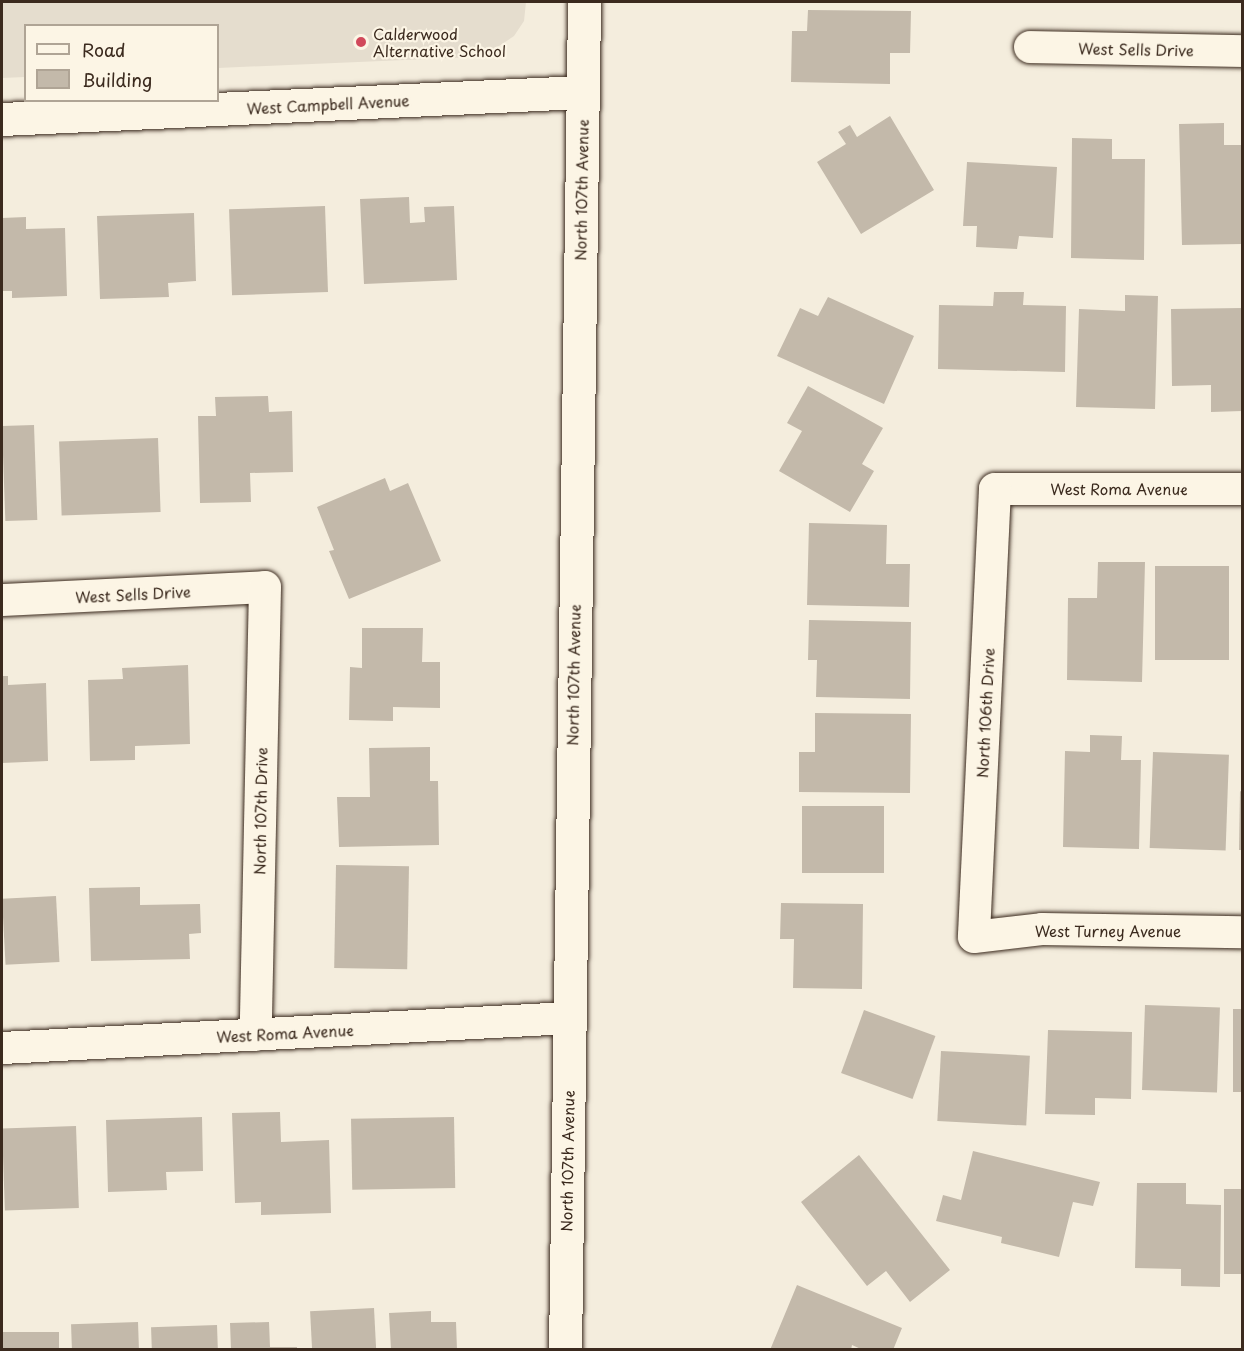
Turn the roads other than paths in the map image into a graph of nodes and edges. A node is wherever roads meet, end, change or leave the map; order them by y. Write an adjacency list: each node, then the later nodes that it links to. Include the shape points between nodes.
1 (584, 2): 4 (main road, North 107th Avenue)
2 (1030, 47): 3 (street, West Sells Drive)
3 (1242, 51)
4 (582, 93): 5 (main road, West Campbell Avenue); 12 (main road, North 107th Avenue)
5 (2, 119)
6 (996, 489): 7 (street, West Roma Avenue); 11 (street, North 106th Drive)
7 (1242, 489)
8 (265, 587): 9 (street, West Sells Drive); 13 (street, North 107th Drive)
9 (2, 600)
10 (1242, 932): 11 (street, West Turney Avenue, via 1042,929)
11 (974, 937)
12 (568, 1018): 13 (street, West Roma Avenue); 15 (main road, North 107th Avenue)
13 (256, 1035): 14 (street, West Roma Avenue)
14 (2, 1048)
15 (565, 1350)

